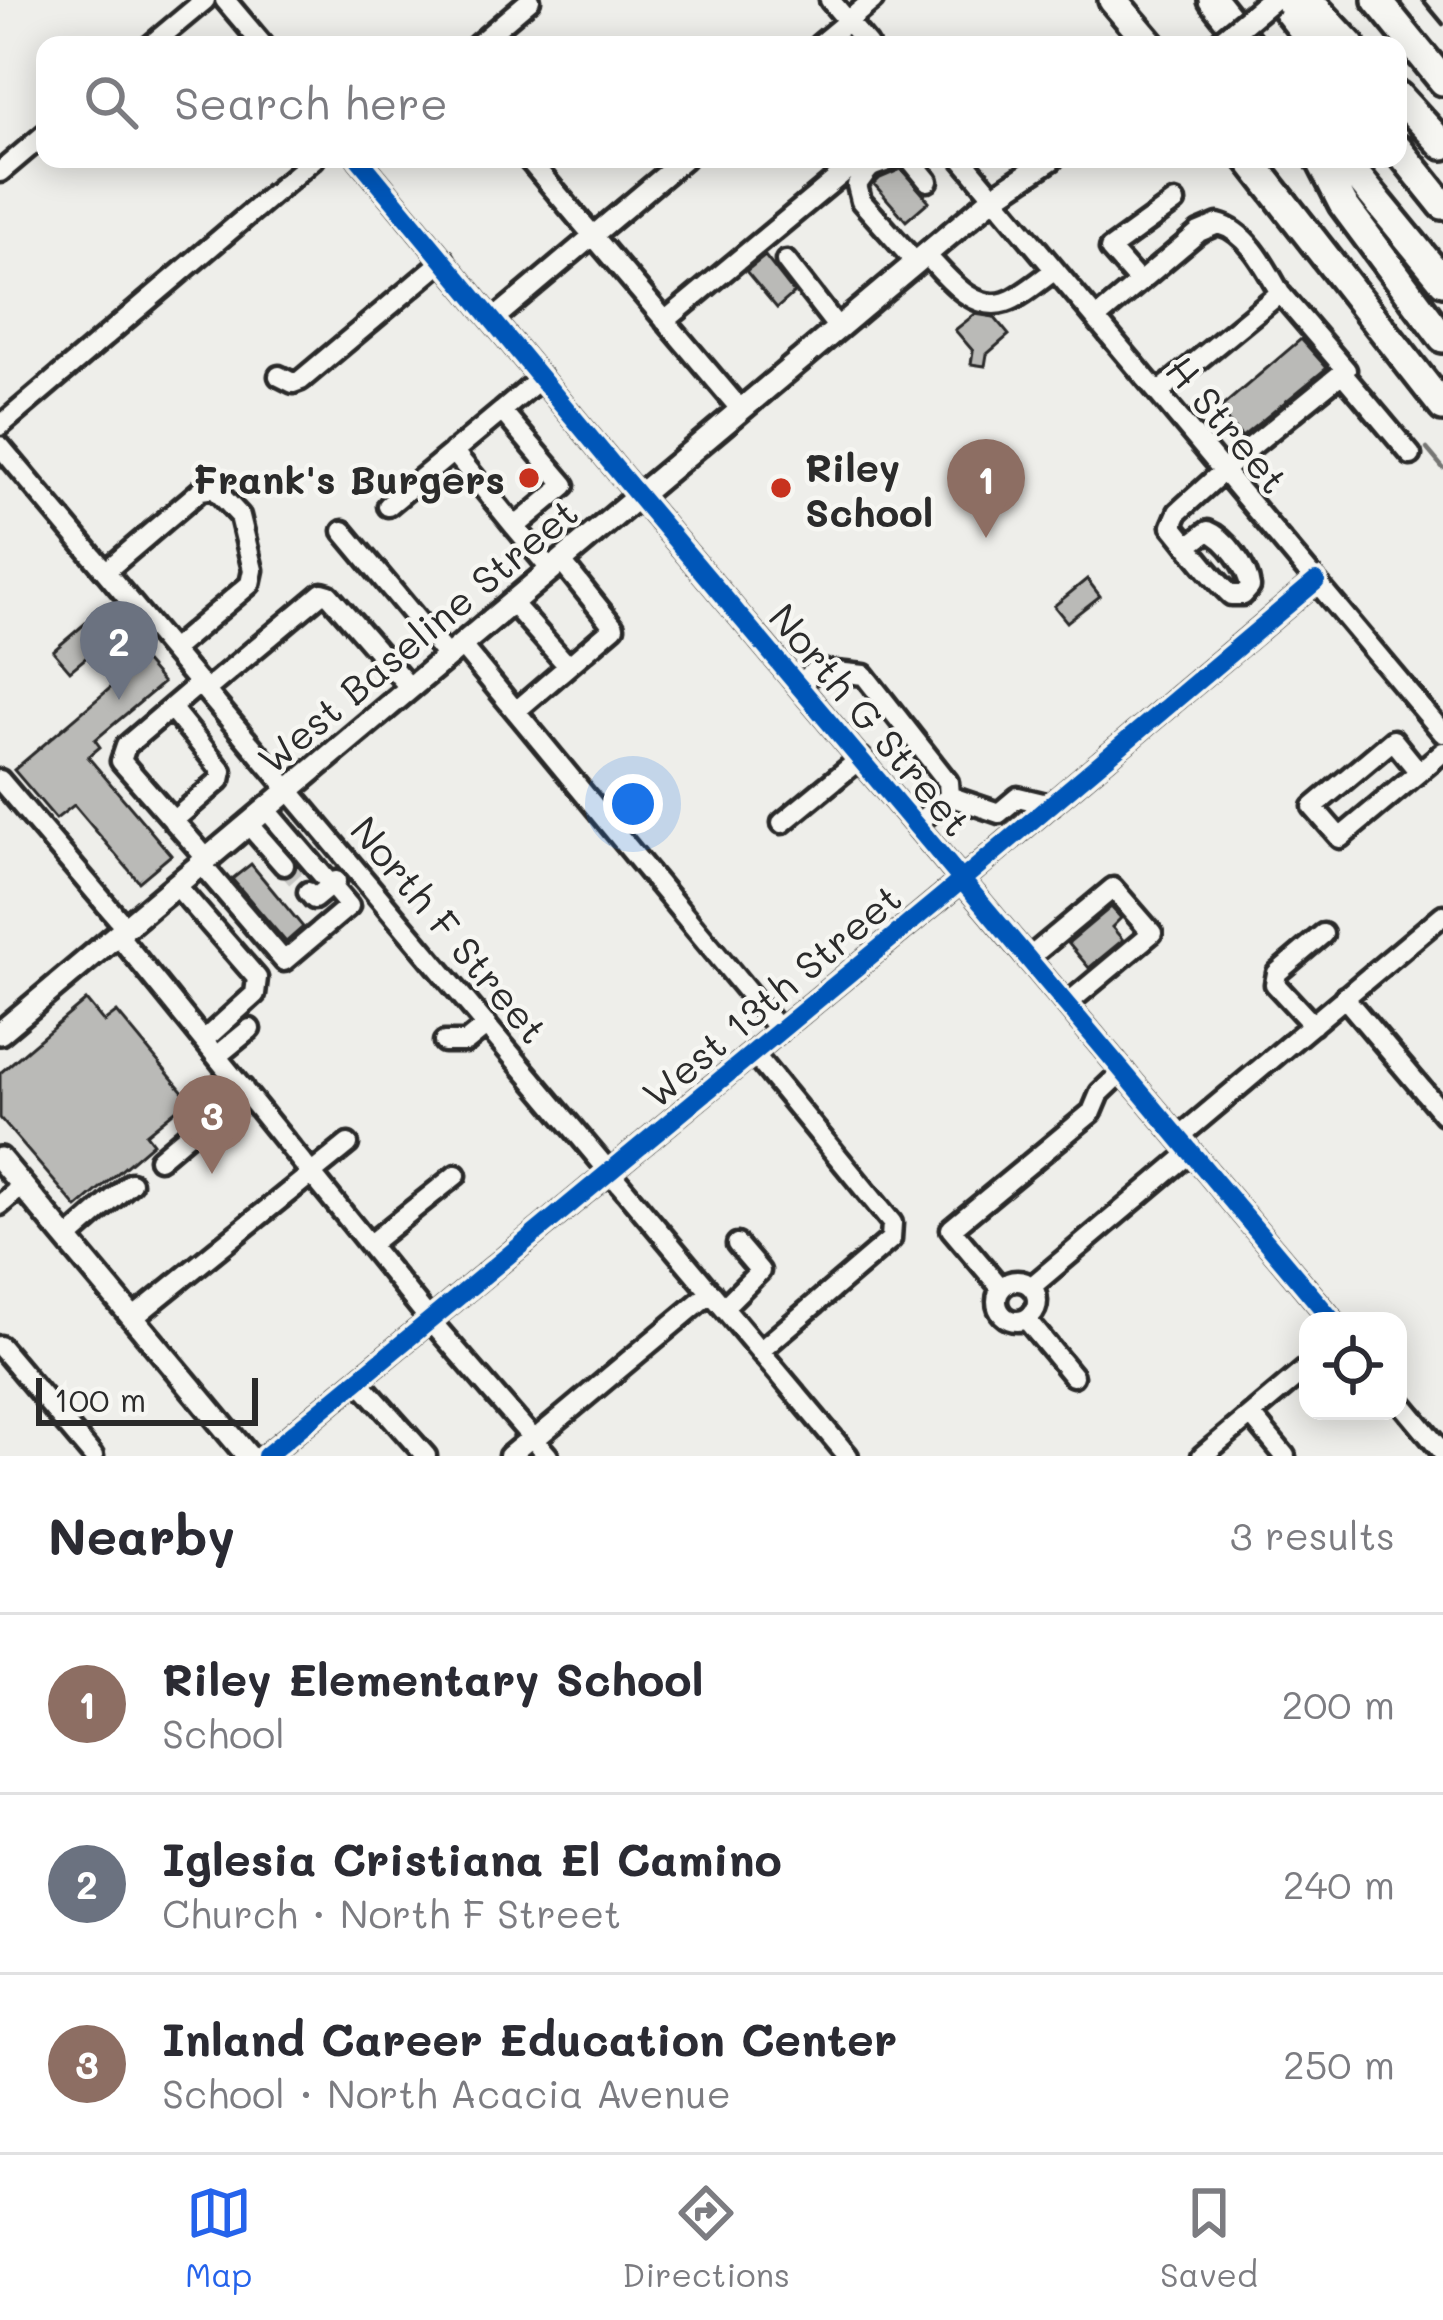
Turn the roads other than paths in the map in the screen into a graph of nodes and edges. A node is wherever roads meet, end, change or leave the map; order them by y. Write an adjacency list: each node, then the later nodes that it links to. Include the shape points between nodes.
1 (205, 0): 12 (street)
2 (224, 0): 13 (street)
3 (530, 0): 14 (street)
4 (830, 0): 11 (street)
5 (873, 0): 11 (street)
6 (1113, 0): 17 (highway)
7 (1213, 0): 19 (highway)
8 (1275, 0): 18 (main road, bridge); 20 (highway)
9 (1308, 0): 21 (highway)
10 (1377, 0): 22 (highway)
11 (848, 21): 15 (street); 16 (street)
12 (162, 36)
13 (255, 36)
14 (487, 36)
15 (830, 36)
16 (860, 36)
17 (1143, 36)
18 (1228, 36)
19 (1243, 36)
20 (1307, 36)
21 (1342, 36)
22 (1406, 36)
23 (1407, 37): 24 (highway)
24 (1443, 81)
25 (1407, 106): 27 (highway)
26 (36, 142): 41 (street)
27 (1443, 145)
28 (1407, 160): 45 (highway)
29 (303, 168): 66 (street)
30 (367, 168): 48 (street, North G Street)
31 (535, 168): 46 (street)
32 (673, 168): 46 (street)
33 (849, 168): 56 (street)
34 (869, 168): 47 (street, via 857,185 861,201)
35 (917, 168): 42 (street)
36 (970, 168): 43 (street, H Street)
37 (1038, 168): 43 (main road, West Baseline Street)
38 (1257, 168): 63 (highway)
39 (1325, 168): 58 (highway)
40 (1349, 168): 51 (highway)
41 (0, 172)
42 (928, 181)
43 (994, 197): 47 (main road, West Baseline Street); 50 (street, H Street)
44 (1174, 202): 52 (street, via 1110,249)
45 (1443, 205)
46 (593, 236): 55 (street); 56 (street)
47 (921, 259): 50 (street, via 983,303 1005,303); 57 (main road, West Baseline Street)
48 (444, 260): 55 (street, North G Street); 60 (street, via 301,380)
49 (786, 260): 57 (street)
50 (1055, 270): 54 (street, H Street)
51 (1443, 281)
52 (1139, 282): 53 (street, via 1218,224 1234,230); 54 (street)
53 (1280, 292): 59 (street); 62 (street)
54 (1096, 319): 62 (street, H Street)
55 (494, 320): 61 (street, North G Street)
56 (665, 321): 65 (street)
57 (838, 328): 65 (main road, West Baseline Street)
58 (1443, 338)
59 (1342, 373): 69 (street); 70 (street)
60 (279, 376)
61 (541, 378): 64 (street); 71 (street, North G Street)
62 (1158, 393): 70 (street, H Street)
63 (1443, 407)
64 (502, 410): 68 (street); 73 (street, via 565,485)
65 (741, 410): 71 (main road, West Baseline Street)
66 (0, 426)
67 (0, 446): 77 (street, North F Street)
68 (453, 452): 72 (street); 73 (street)
69 (1411, 455)
70 (1224, 471): 75 (street, via 1178,512 1172,526); 78 (street, H Street)
71 (639, 496): 76 (main road, West Baseline Street); 83 (street, North G Street)
72 (388, 506)
73 (515, 527): 76 (street)
74 (343, 531): 81 (street)
75 (1188, 546)
76 (556, 566): 79 (main road, West Baseline Street); 82 (street, via 614,625)
77 (106, 571): 80 (street, North F Street); 80 (street, via 201,490 214,488 240,516 250,584)
78 (1316, 580): 88 (street, H Street); 95 (street, West 13th Street)
79 (513, 604): 81 (main road, West Baseline Street); 82 (street)
80 (172, 650): 84 (street, North F Street)
81 (454, 651): 85 (main road, West Baseline Street); 87 (street)
82 (568, 666): 87 (street)
83 (799, 684): 90 (street, North G Street); 94 (street, via 816,670 864,675 948,782)
84 (203, 687): 85 (street, via 322,593); 86 (street); 92 (street, North F Street)
85 (410, 688): 92 (main road, West Baseline Street)
86 (171, 708): 97 (street, via 222,771); 97 (street, via 126,746 122,761)
87 (515, 711): 117 (street)
88 (1443, 733)
89 (1443, 752): 91 (street)
90 (861, 758): 98 (street); 100 (street, North G Street)
91 (1420, 772): 91 (street, via 1340,838 1313,807 1393,740)
92 (289, 790): 96 (main road, West Baseline Street); 103 (street, North F Street)
93 (3, 791): 109 (street)
94 (949, 796): 95 (street, via 998,813 1018,797); 100 (street)
95 (1051, 805): 104 (street, West 13th Street)
96 (266, 809): 99 (main road, West Baseline Street); 106 (street)
97 (173, 821): 101 (street)
98 (782, 823)
99 (248, 824): 101 (main road, West Baseline Street); 102 (street)
100 (916, 824): 104 (street, North G Street)
101 (204, 862): 105 (main road, West Baseline Street); 106 (street, via 284,961 349,906)
102 (284, 865)
103 (354, 866): 106 (street); 115 (street, North F Street)
104 (963, 879): 111 (street, North G Street); 117 (street, West 13th Street)
105 (176, 885): 109 (main road, West Baseline Street); 120 (street, via 257,978 255,994)
106 (331, 885): 107 (street, via 314,899)
107 (308, 892)
108 (1443, 915): 112 (street)
109 (122, 932): 118 (main road, West Baseline Street); 120 (street)
110 (1324, 934): 114 (street, via 1275,983)
111 (1029, 958): 113 (street, North G Street); 113 (street, via 1113,888 1152,933)
112 (1344, 998): 114 (street); 124 (street)
113 (1067, 1004): 122 (street, North G Street)
114 (1313, 1024): 126 (street)
115 (487, 1025): 119 (street, via 466,1042); 129 (street, North F Street)
116 (250, 1029): 120 (street)
117 (780, 1030): 121 (street, West 13th Street)
118 (0, 1033)
119 (444, 1042)
120 (210, 1048): 123 (street)
121 (753, 1053): 129 (street, West 13th Street); 146 (street, via 892,1223 891,1240)
122 (1124, 1071): 126 (street, North G Street); 139 (street, via 1092,1112 951,1229)
123 (243, 1088): 128 (street); 130 (street)
124 (1443, 1114)
125 (348, 1144): 130 (street)
126 (1185, 1144): 138 (street); 141 (street, North G Street)
127 (0, 1159): 133 (main road)
128 (159, 1159)
129 (610, 1172): 140 (street, North F Street); 144 (street, West 13th Street)
130 (313, 1174): 136 (street); 142 (street)
131 (456, 1175): 136 (street)
132 (131, 1184): 135 (street)
133 (22, 1186): 134 (street); 135 (main road)
134 (0, 1205)
135 (67, 1239): 142 (main road)
136 (370, 1244): 144 (street)
137 (737, 1244): 140 (street, via 760,1271)
138 (1031, 1287): 139 (street, via 1016,1281); 143 (street, via 1036,1304)
139 (1001, 1288): 143 (street, via 1001,1314)
140 (717, 1300): 146 (street, North F Street); 152 (street)
141 (1325, 1312)
142 (133, 1318): 155 (main road)
143 (1026, 1319): 148 (street)
144 (430, 1320): 149 (street, West 13th Street); 152 (street)
145 (0, 1346): 154 (street)
146 (760, 1351): 160 (street, North F Street)
147 (1299, 1375): 151 (street)
148 (1073, 1376)
149 (358, 1380): 156 (street, West 13th Street); 157 (street)
150 (1407, 1410): 153 (street)
151 (1251, 1415): 161 (street); 162 (street)
152 (533, 1439): 158 (street); 159 (street)
153 (1443, 1453)
154 (93, 1456)
155 (248, 1456)
156 (266, 1456)
157 (426, 1456)
158 (509, 1456)
159 (548, 1456)
160 (848, 1456)
161 (1202, 1456)
162 (1285, 1456)

